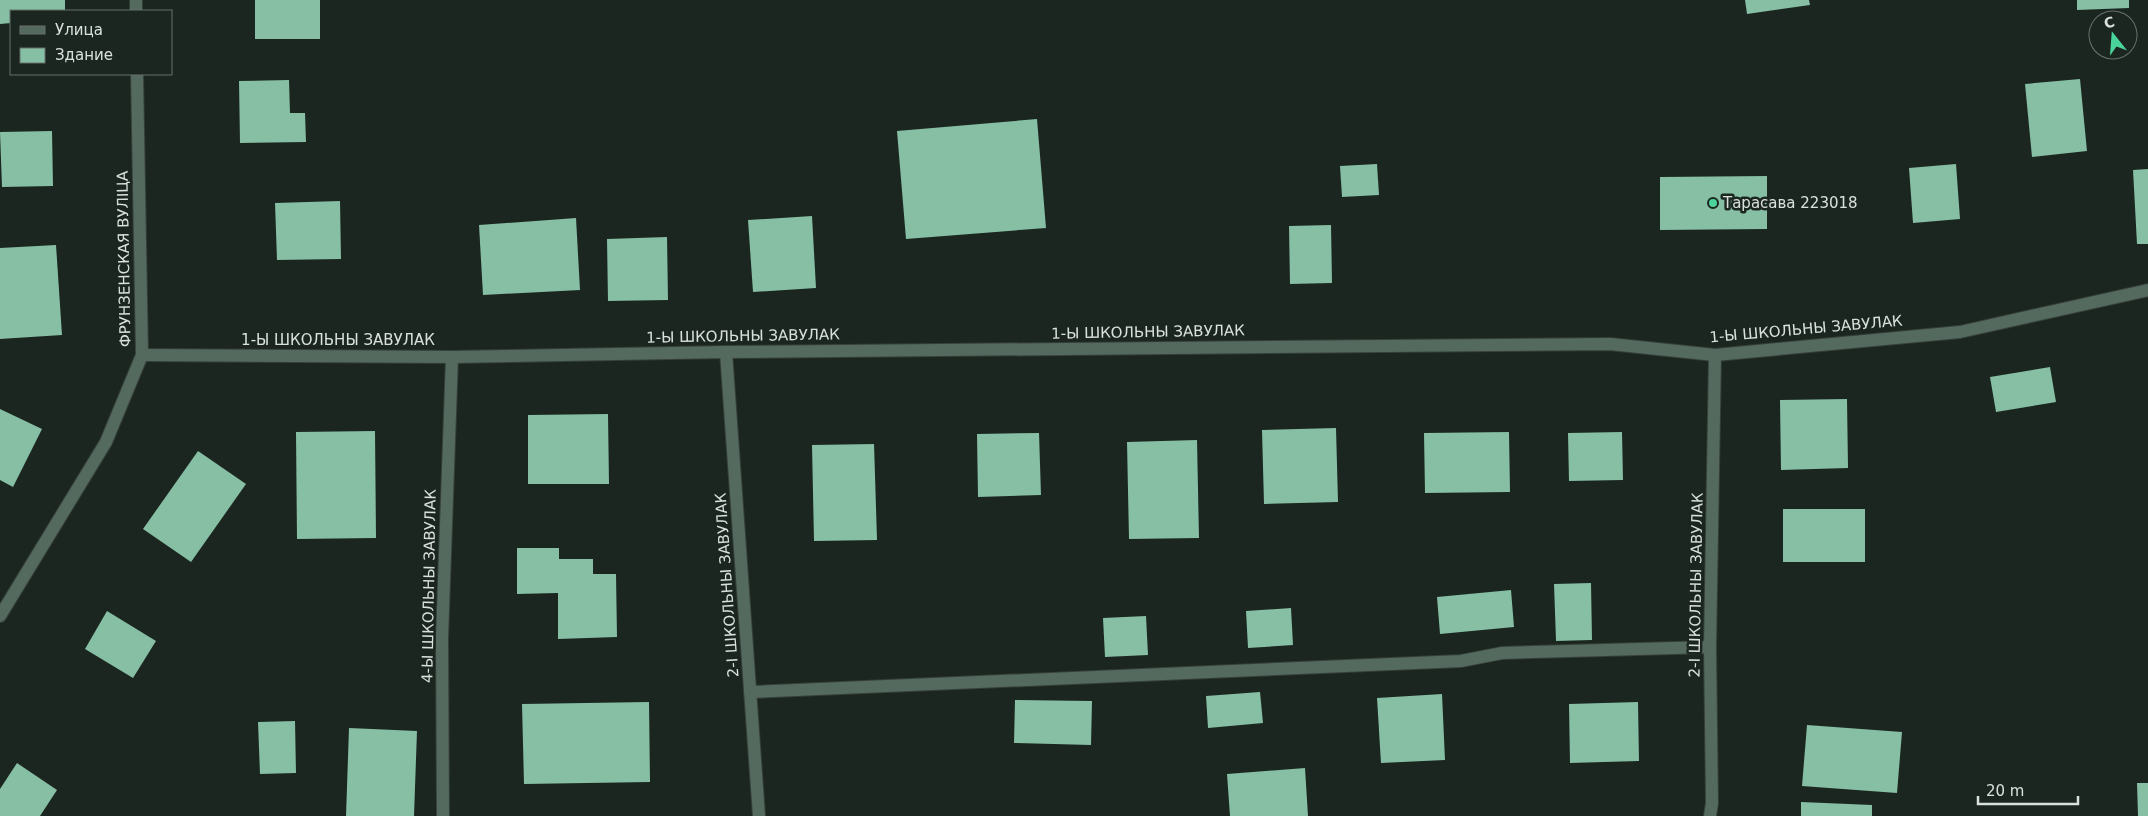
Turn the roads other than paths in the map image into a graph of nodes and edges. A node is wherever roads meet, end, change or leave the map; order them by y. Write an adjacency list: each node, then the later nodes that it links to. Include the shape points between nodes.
1 (137, 75): 5 (street, ФРУНЗЕНСКАЯ ВУЛІЦА)
2 (2148, 290): 4 (street, 1-Ы ШКОЛЬНЫ ЗАВУЛАК, via 1960,332)
3 (726, 352): 4 (street, 1-Ы ШКОЛЬНЫ ЗАВУЛАК, via 1610,344); 6 (street, 1-Ы ШКОЛЬНЫ ЗАВУЛАК); 9 (street, 2-І ШКОЛЬНЫ ЗАВУЛАК)
4 (1715, 355): 8 (street, 2-І ШКОЛЬНЫ ЗАВУЛАК)
5 (142, 356): 6 (street, 1-Ы ШКОЛЬНЫ ЗАВУЛАК); 7 (street, ФРУНЗЕНСКАЯ ВУЛІЦА, via 106,442)
6 (452, 357): 10 (street, 4-Ы ШКОЛЬНЫ ЗАВУЛАК, via 442,638)
7 (0, 616)
8 (1710, 647): 9 (street, via 1502,653 1461,661); 12 (street, 2-І ШКОЛЬНЫ ЗАВУЛАК)
9 (750, 692): 11 (street, 2-І ШКОЛЬНЫ ЗАВУЛАК)
10 (444, 816)
11 (759, 816)
12 (1710, 816)

